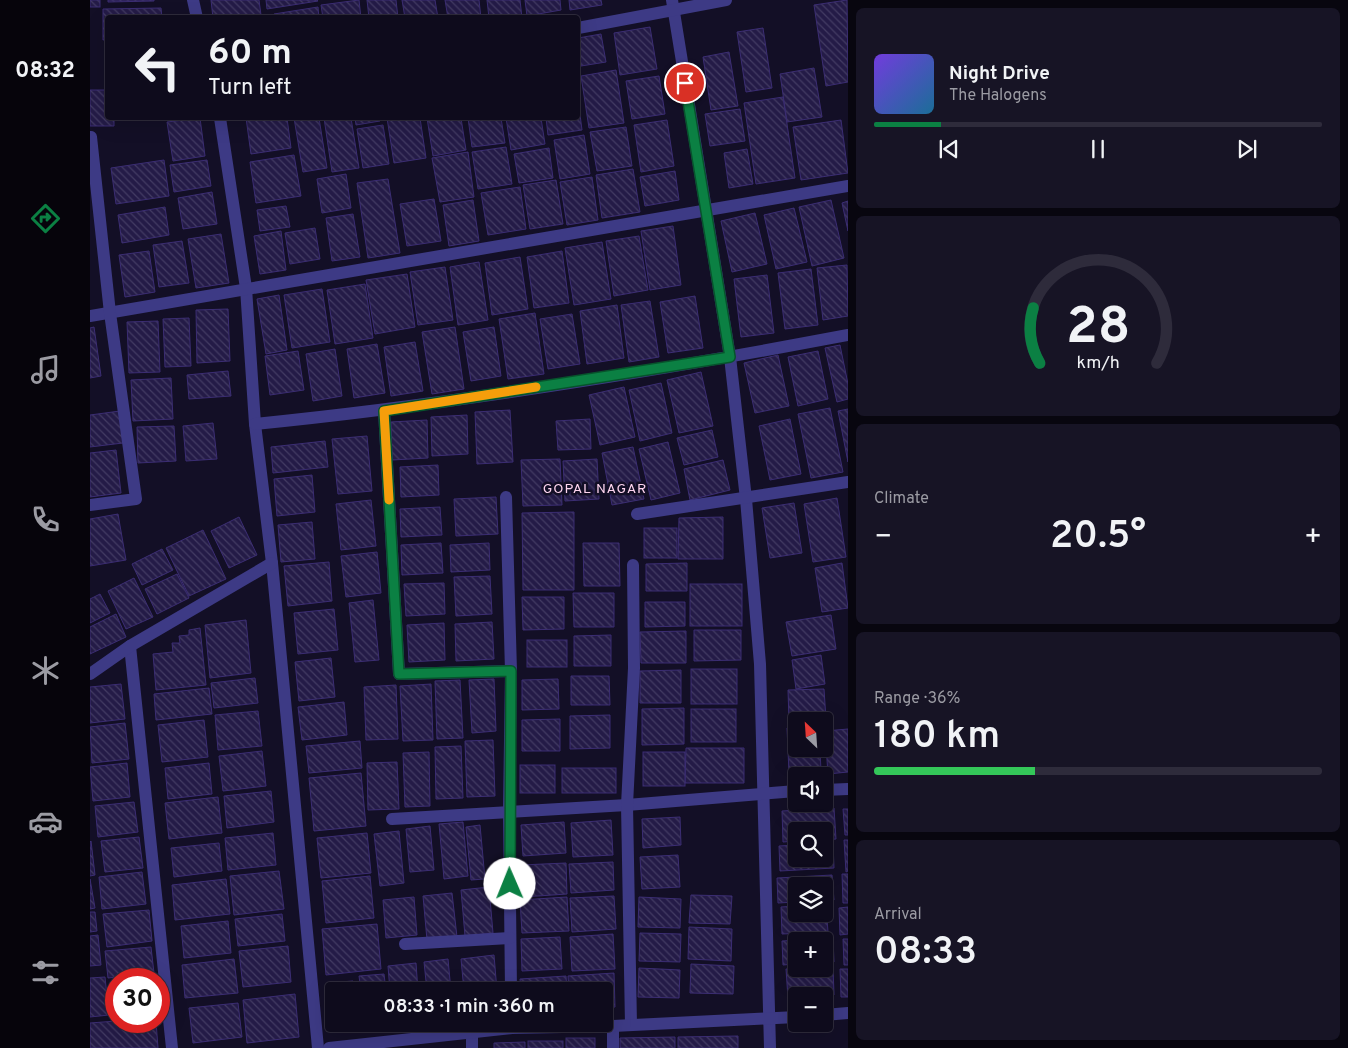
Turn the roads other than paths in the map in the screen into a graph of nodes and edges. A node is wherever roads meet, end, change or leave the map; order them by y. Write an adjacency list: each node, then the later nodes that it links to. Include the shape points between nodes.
1 (193, 0): 4 (street)
2 (726, 0): 3 (street)
3 (673, 5): 5 (street); 9 (street)
4 (196, 15)
5 (580, 28)
6 (220, 120): 10 (street)
7 (92, 137): 11 (street)
8 (848, 186): 9 (street)
9 (706, 212): 10 (street); 14 (street)
10 (246, 288): 11 (street); 16 (street)
11 (110, 313): 12 (street); 20 (street, via 136,499)
12 (90, 316)
13 (848, 335): 14 (street)
14 (730, 357): 15 (street); 19 (street)
15 (384, 411): 16 (street); 25 (street, via 399,674)
16 (255, 424): 22 (street)
17 (848, 482): 19 (street)
18 (506, 497): 25 (street)
19 (746, 499): 21 (street); 30 (street, via 760,664)
20 (90, 505)
21 (636, 514)
22 (272, 563): 24 (street); 46 (street)
23 (633, 565): 31 (street, via 634,668)
24 (130, 646): 26 (street); 45 (street)
25 (511, 671): 32 (street)
26 (90, 674)
27 (848, 789): 28 (street)
28 (833, 790)
29 (788, 792): 30 (street)
30 (764, 793): 31 (street); 40 (street)
31 (627, 805): 32 (street); 41 (street)
32 (508, 811): 33 (street); 34 (street)
33 (392, 819)
34 (510, 938): 35 (street); 36 (street)
35 (404, 944)
36 (511, 982)
37 (848, 1013): 38 (street)
38 (833, 1014)
39 (788, 1018): 40 (street)
40 (770, 1019): 41 (street); 50 (street)
41 (631, 1025): 42 (street)
42 (613, 1026)
43 (472, 1032): 47 (street); 48 (street)
44 (613, 1032): 49 (street)
45 (172, 1048)
46 (318, 1048)
47 (329, 1048)
48 (472, 1048)
49 (613, 1048)
50 (770, 1048)

